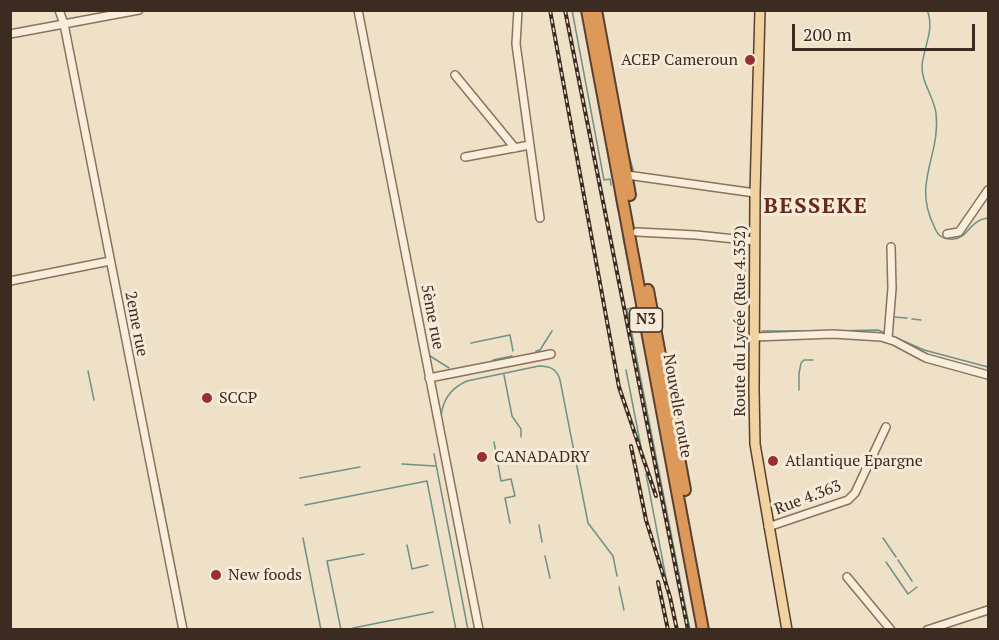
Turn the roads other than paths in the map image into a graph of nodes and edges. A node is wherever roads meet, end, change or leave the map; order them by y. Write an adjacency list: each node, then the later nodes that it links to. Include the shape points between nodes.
1 (59, 10): 8 (street, 2eme rue)
2 (139, 10): 8 (street)
3 (358, 10): 29 (street, 5ème rue)
4 (518, 10): 11 (street, via 516,44)
5 (587, 10): 22 (highway, Nouvelle route / N3)
6 (596, 10): 14 (highway, Nouvelle route)
7 (760, 10): 16 (main road, Route du Lycée (Rue 4.352))
8 (64, 24): 9 (street); 23 (street, 2eme rue)
9 (10, 34)
10 (455, 75): 12 (street)
11 (530, 145): 12 (street); 17 (street)
12 (515, 148): 13 (street)
13 (465, 157)
14 (627, 176): 16 (street); 18 (highway, Nouvelle route)
15 (988, 190): 19 (street, via 958,232)
16 (755, 193): 20 (main road, Route du Lycée (Rue 4.352))
17 (540, 218)
18 (637, 232): 20 (street); 22 (highway, Nouvelle route)
19 (947, 234)
20 (755, 241): 25 (main road, Route du Lycée (Rue 4.352))
21 (891, 247): 26 (street)
22 (639, 258): 36 (highway, Nouvelle route / N3); 37 (highway, Nouvelle route)
23 (110, 261): 24 (street); 34 (street, 2eme rue)
24 (10, 281)
25 (754, 338): 26 (street, via 833,334); 31 (main road, Route du Lycée (Rue 4.352), via 755,444)
26 (888, 338): 28 (street, via 926,358)
27 (551, 354): 29 (street)
28 (988, 375)
29 (429, 378): 35 (street, 5ème rue)
30 (886, 428): 31 (street, Rue 4.363, via 848,500)
31 (768, 527): 38 (main road, Route du Lycée (Rue 4.352))
32 (847, 577): 39 (street)
33 (988, 610): 40 (street)
34 (183, 630)
35 (479, 630)
36 (703, 630)
37 (710, 630)
38 (787, 630)
39 (891, 630)
40 (927, 630)

